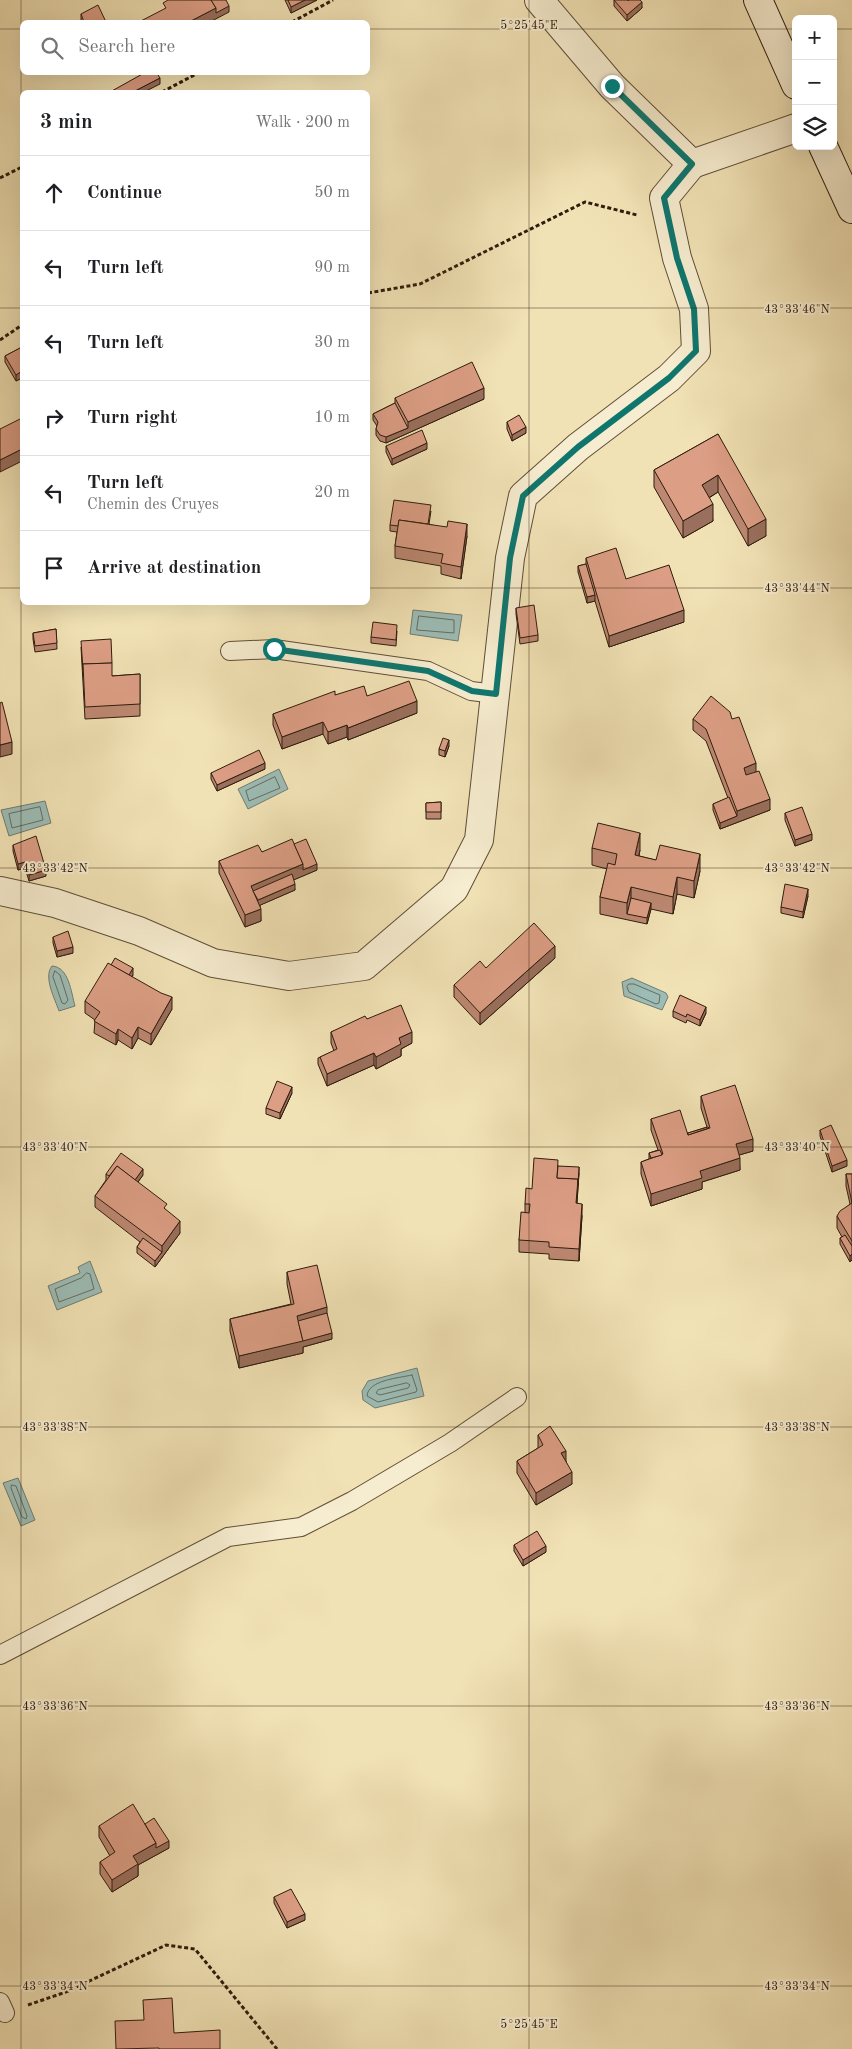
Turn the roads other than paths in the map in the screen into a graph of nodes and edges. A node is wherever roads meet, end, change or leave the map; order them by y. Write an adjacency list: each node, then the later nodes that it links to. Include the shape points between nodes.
1 (540, 0): 6 (street, via 612,86)
2 (758, 0): 3 (street)
3 (792, 76)
4 (792, 129): 6 (street)
5 (825, 150): 7 (street)
6 (692, 164): 9 (street, via 664,198 677,258 694,309 696,351 669,378 578,447 523,496 510,558)
7 (852, 208)
8 (230, 652): 9 (lane, via 274,649 428,671 472,691)
9 (496, 694): 10 (street, via 479,840 454,890 364,966 288,976 213,964 139,931 56,902)
10 (0, 891)
11 (517, 1397): 12 (lane, via 450,1443 301,1527 228,1537)
12 (0, 1655)

